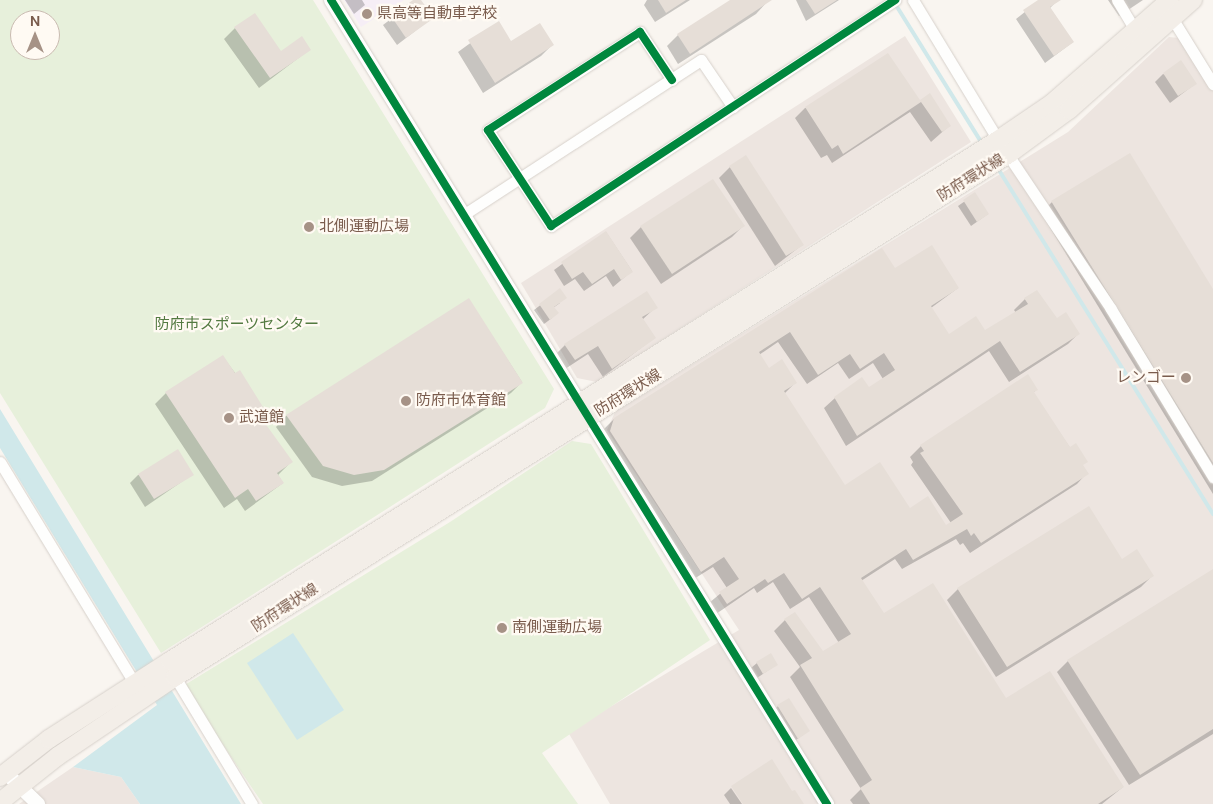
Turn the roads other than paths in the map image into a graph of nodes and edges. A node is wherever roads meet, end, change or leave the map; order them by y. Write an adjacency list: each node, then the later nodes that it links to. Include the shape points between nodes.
1 (330, 0): 14 (street)
2 (895, 0): 11 (street)
3 (913, 0): 12 (street)
4 (1116, 0): 8 (street)
5 (1170, 0): 8 (main road, 防府環状線)
6 (1192, 0): 7 (main road, 防府環状線)
7 (1172, 18): 10 (street); 12 (main road, 防府環状線, via 1069,110)
8 (1135, 30): 12 (main road, 防府環状線)
9 (672, 80): 11 (street, via 701,60); 13 (street); 13 (street, via 640,32 488,130)
10 (1213, 84)
11 (733, 107): 13 (street, via 552,226)
12 (1004, 147): 15 (main road, 防府環状線); 16 (main road, 防府環状線); 18 (street, via 1116,318)
13 (519, 178): 14 (street)
14 (462, 215): 15 (street)
15 (579, 402): 16 (street); 19 (main road, 防府環状線)
16 (588, 418): 19 (main road, 防府環状線); 26 (street)
17 (0, 462): 20 (street)
18 (1213, 477)
19 (172, 669): 20 (main road, 防府環状線); 25 (street)
20 (141, 687): 21 (main road, 防府環状線, via 49,739); 22 (main road, 防府環状線)
21 (2, 773): 22 (street)
22 (20, 786): 23 (main road, 防府環状線); 24 (street)
23 (0, 802)
24 (38, 804)
25 (252, 804)
26 (827, 804)

